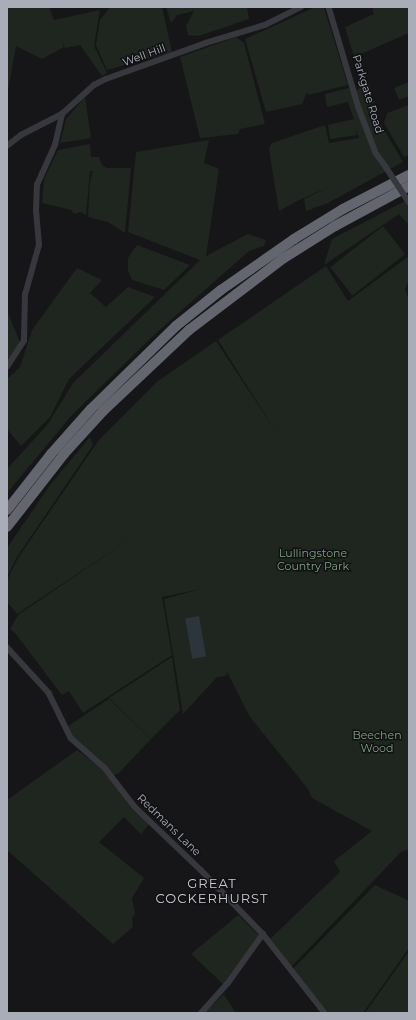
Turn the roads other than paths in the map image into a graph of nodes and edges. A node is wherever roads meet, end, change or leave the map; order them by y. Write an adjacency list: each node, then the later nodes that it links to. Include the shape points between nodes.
1 (301, 7): 3 (street, Well Hill, via 265,25 106,79 94,85)
2 (329, 7): 7 (street, Parkgate Road, bridge, via 359,108 376,153)
3 (62, 114): 4 (street, Well Hill, via 21,135); 8 (street, via 55,145 37,185 39,245 25,295 24,342)
4 (7, 146)
5 (409, 175): 9 (highway, via 343,209 294,239 176,326 90,408)
6 (409, 186): 10 (highway, via 335,226 284,258 189,330 103,411 64,454)
7 (409, 202)
8 (7, 367)
9 (7, 510)
10 (7, 527)
11 (7, 647): 12 (street, Redmans Lane, via 49,693 71,738 105,768 134,807 201,870)
12 (263, 934): 13 (street, via 228,983); 14 (street, Redmans Lane)
13 (201, 1013)
14 (325, 1013)

